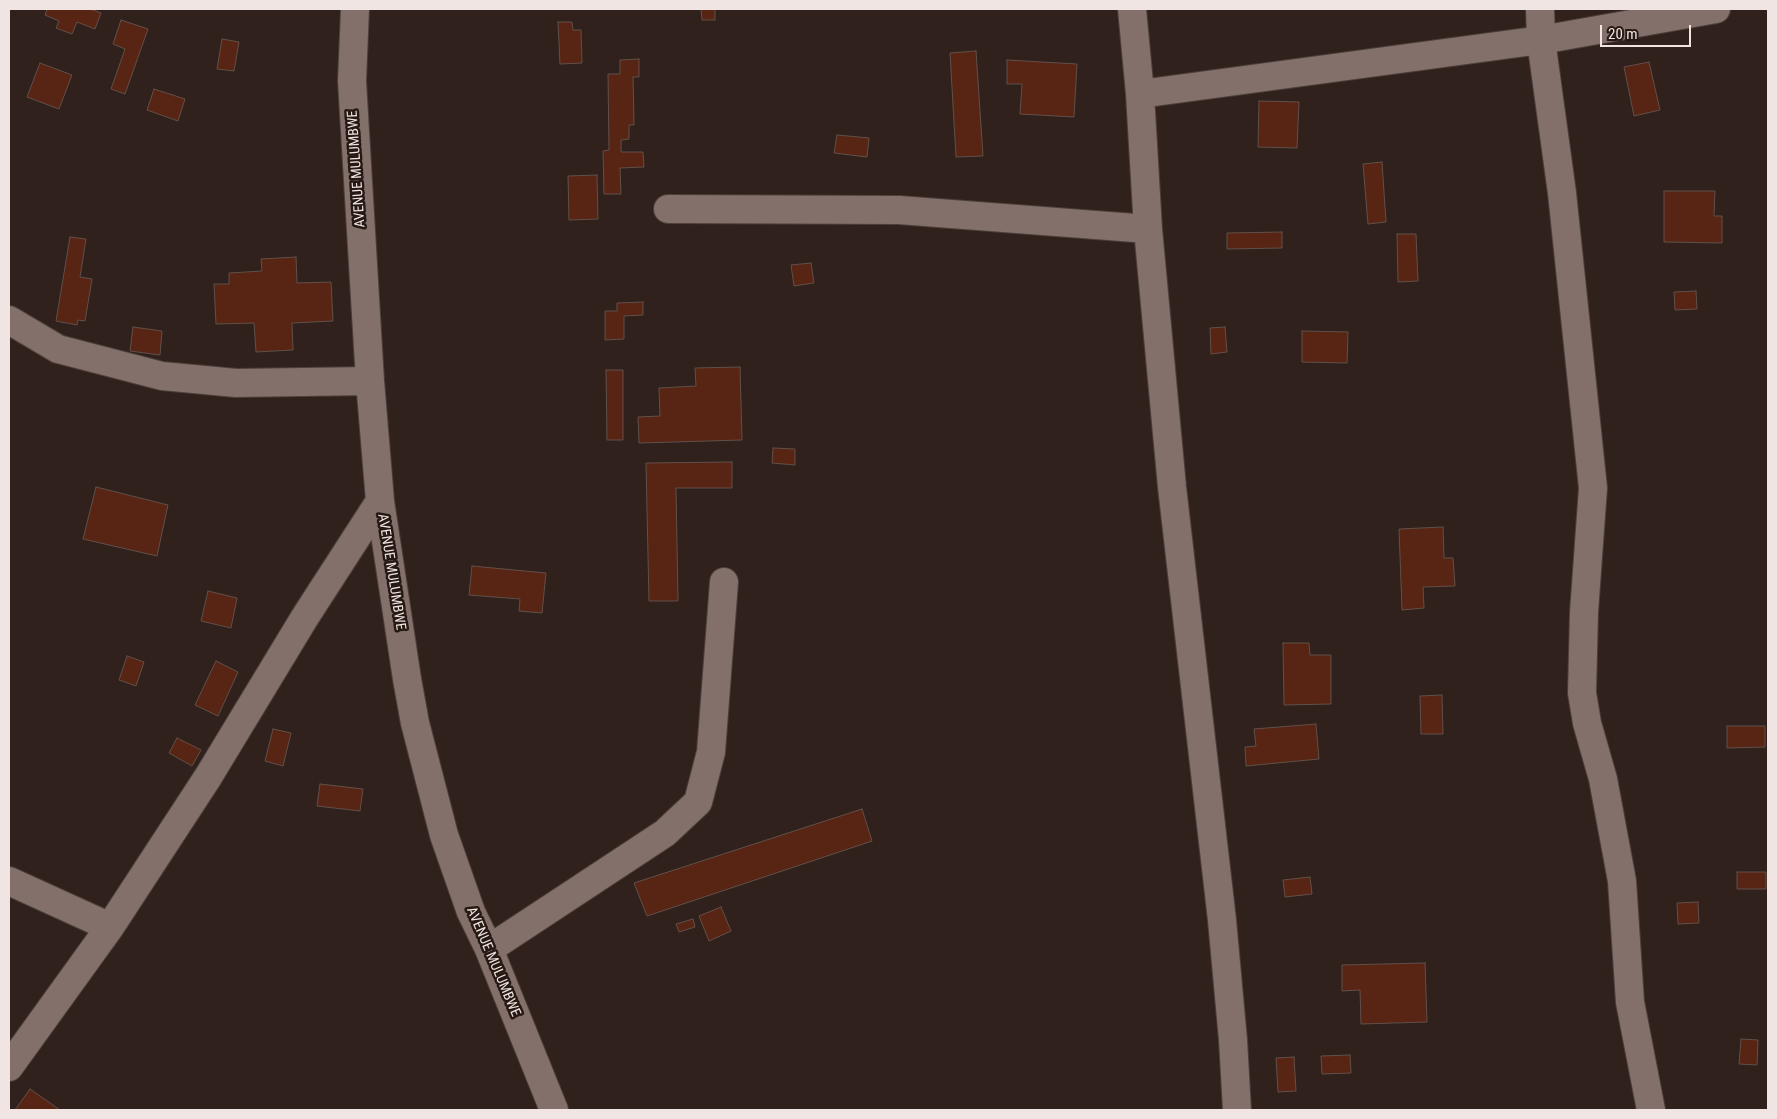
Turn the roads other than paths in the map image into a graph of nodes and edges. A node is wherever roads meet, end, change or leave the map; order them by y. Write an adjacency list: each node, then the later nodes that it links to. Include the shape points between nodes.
1 (354, 9): 10 (street, AVENUE MULUMBWE, via 352,81)
2 (1132, 9): 6 (street)
3 (1540, 9): 5 (street)
4 (1716, 9): 5 (street)
5 (1541, 40): 6 (street); 19 (street, via 1593,488 1582,693 1603,779 1622,881 1630,1002)
6 (1140, 94): 8 (street)
7 (668, 209): 8 (street, via 899,210)
8 (1148, 229): 18 (street, via 1172,486 1222,920)
9 (9, 320): 10 (street, via 58,349 162,376 236,383)
10 (370, 381): 11 (street, AVENUE MULUMBWE)
11 (380, 501): 14 (street); 15 (street, AVENUE MULUMBWE, via 407,678 427,773 471,912)
12 (724, 582): 15 (street, via 711,752 698,802 665,833)
13 (9, 881): 14 (street)
14 (110, 927): 16 (street)
15 (489, 949): 17 (street, AVENUE MULUMBWE)
16 (9, 1067)
17 (554, 1110)
18 (1237, 1110)
19 (1651, 1110)

